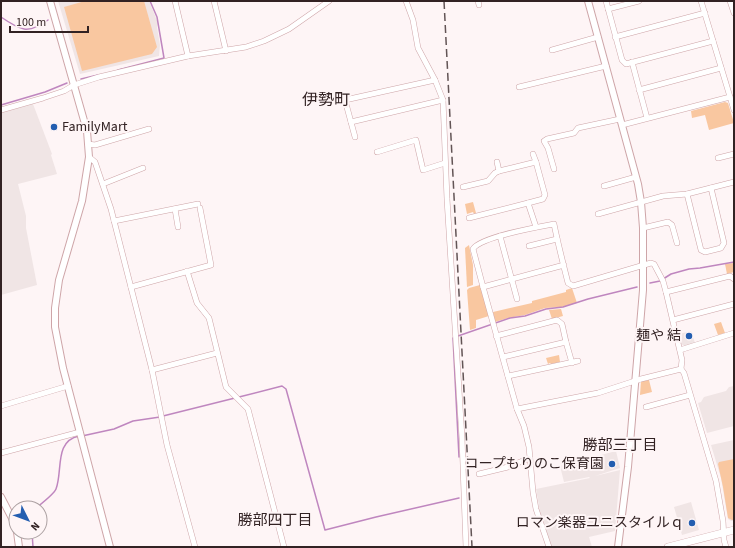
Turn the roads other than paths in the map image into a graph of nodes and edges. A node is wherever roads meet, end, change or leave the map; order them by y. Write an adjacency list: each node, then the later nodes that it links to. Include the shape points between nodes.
1 (50, 1): 24 (street)
2 (174, 1): 19 (street)
3 (214, 1): 18 (street)
4 (329, 1): 18 (street, via 290,29 246,47)
5 (406, 1): 23 (street, via 413,20 418,48)
6 (588, 1): 14 (street)
7 (606, 1): 11 (street)
8 (639, 1): 11 (street)
9 (701, 1): 12 (street)
10 (729, 1): 13 (street)
11 (608, 9): 15 (street)
12 (705, 13): 15 (street); 16 (street)
13 (734, 13)
14 (598, 37): 17 (street); 21 (street)
15 (615, 37): 20 (street, via 622,60 626,64)
16 (713, 41): 20 (street); 22 (street)
17 (552, 50)
18 (226, 51): 19 (street)
19 (188, 56): 24 (street)
20 (632, 62): 26 (street)
21 (606, 66): 25 (street); 33 (street)
22 (721, 68): 26 (street); 27 (street)
23 (435, 80): 28 (street); 32 (street, via 345,100)
24 (74, 85): 29 (street, via 64,91); 36 (street, via 87,131)
25 (519, 87)
26 (639, 90): 31 (street)
27 (730, 97): 30 (street); 31 (street)
28 (443, 100): 32 (street); 44 (street)
29 (1, 110)
30 (734, 110)
31 (647, 118): 33 (street)
32 (351, 122): 35 (street)
33 (621, 122): 46 (street, via 578,128 574,134 547,139 544,142); 48 (street)
34 (149, 129): 36 (street, via 95,145)
35 (355, 137)
36 (88, 144): 40 (street)
37 (377, 152): 44 (street, via 416,140 423,170)
38 (533, 154): 43 (street)
39 (734, 154): 41 (street)
40 (89, 157): 50 (street, via 95,162); 91 (street, via 82,202 59,280 56,308 55,326)
41 (718, 158)
42 (497, 162): 47 (street)
43 (536, 162): 47 (street); 56 (street, via 545,195 543,199)
44 (446, 163): 107 (street)
45 (143, 168): 50 (street)
46 (554, 169)
47 (499, 171): 52 (street, via 488,181)
48 (636, 177): 51 (street); 55 (street)
49 (734, 182): 53 (street)
50 (103, 184): 60 (street)
51 (604, 186)
52 (463, 187)
53 (711, 188): 54 (street); 54 (street, via 724,243 716,250 701,250)
54 (687, 194): 55 (street, via 663,196)
55 (641, 202): 58 (street); 63 (street)
56 (528, 203): 59 (street); 62 (street)
57 (175, 209): 60 (street); 61 (street); 70 (street, via 199,206 212,265)
58 (598, 214)
59 (468, 218)
60 (114, 221): 73 (street)
61 (178, 227)
62 (536, 227): 64 (street); 65 (street, via 554,224)
63 (643, 228): 66 (street, via 668,222 672,225); 69 (street)
64 (500, 236): 71 (street); 74 (street, via 475,244 473,249)
65 (557, 239): 67 (street); 68 (street)
66 (677, 242)
67 (529, 246)
68 (564, 264): 69 (street, via 568,283 572,286); 71 (street)
69 (644, 265): 75 (street, via 654,264); 90 (street)
70 (187, 271): 73 (street); 83 (street, via 197,304 209,318)
71 (512, 279): 74 (street); 76 (street)
72 (734, 279): 75 (street, via 730,276)
73 (131, 287): 88 (street)
74 (483, 287): 80 (street)
75 (666, 292): 78 (street)
76 (516, 299)
77 (734, 304): 78 (street)
78 (673, 320): 82 (street)
79 (734, 333): 82 (street)
80 (496, 336): 81 (street, via 557,320 562,324); 84 (street)
81 (566, 342): 84 (street); 86 (street)
82 (680, 350): 87 (street)
83 (218, 353): 88 (street); 106 (street, via 226,387 248,409)
84 (503, 357): 89 (street)
85 (578, 361): 86 (street)
86 (572, 363): 89 (street)
87 (681, 369): 90 (street); 92 (street)
88 (152, 370): 105 (street, via 167,445)
89 (508, 376): 95 (street)
90 (635, 381): 95 (street, via 598,393); 109 (street)
91 (68, 386): 93 (street); 96 (street)
92 (690, 395): 94 (street); 103 (street, via 716,482)
93 (1, 406)
94 (646, 407)
95 (517, 409): 98 (street, via 524,426)
96 (80, 432): 97 (street); 104 (street)
97 (1, 453)
98 (530, 458): 99 (street, via 508,467); 108 (street, via 536,508)
99 (479, 474)
100 (1, 497): 101 (street)
101 (8, 511)
102 (734, 530): 103 (main road)
103 (724, 532): 110 (main road); 111 (street)
104 (110, 547)
105 (195, 547)
106 (284, 547)
107 (466, 547)
108 (549, 547)
109 (618, 547)
110 (668, 547)
111 (726, 547)

